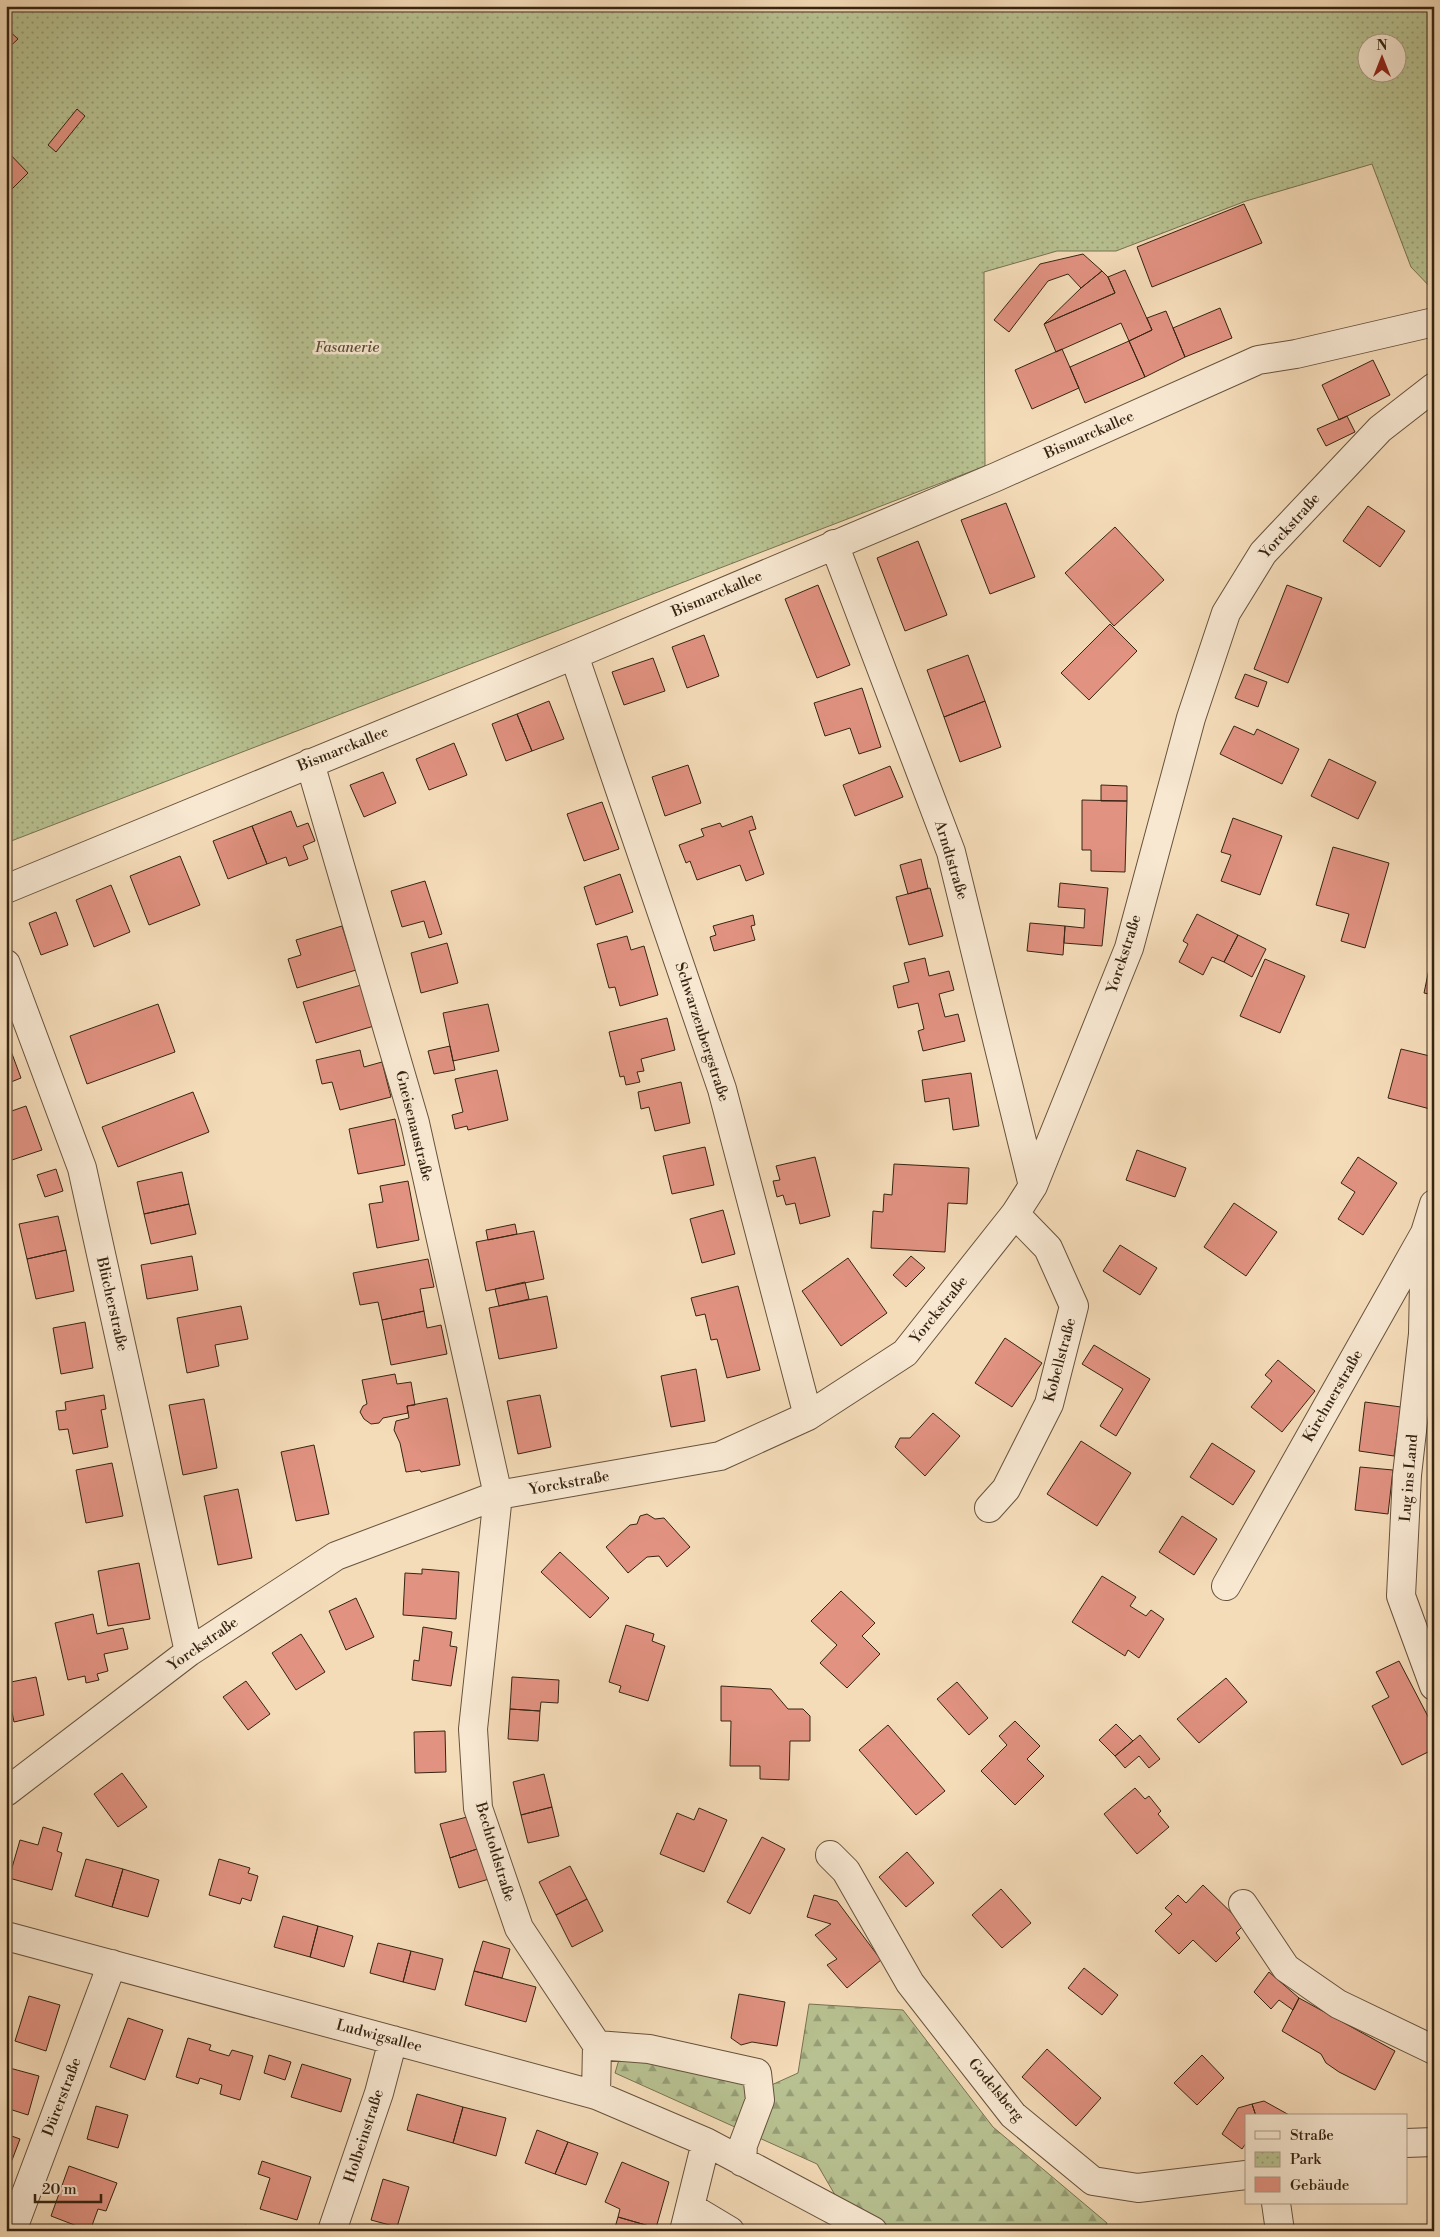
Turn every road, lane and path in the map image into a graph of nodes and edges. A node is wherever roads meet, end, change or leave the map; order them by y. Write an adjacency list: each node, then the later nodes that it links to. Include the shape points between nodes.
1 (1434, 322): 3 (street, Bismarckallee, via 1258,360 996,477)
2 (1434, 386): 8 (street, Yorckstraße, via 1380,429 1263,553 1226,613 1191,718 1129,948)
3 (834, 544): 4 (street, Bismarckallee); 8 (street, Arndtstraße, via 951,852)
4 (574, 655): 5 (street, Bismarckallee); 12 (street, Schwarzenbergstraße, via 722,1089)
5 (310, 762): 6 (street, Bismarckallee); 13 (street, Gneisenaustraße, via 415,1123)
6 (6, 889)
7 (6, 964): 16 (street, Blücherstraße, via 82,1168)
8 (1033, 1186): 10 (street, Yorckstraße)
9 (1434, 1204): 11 (street, Kirchnerstraße)
10 (1015, 1214): 12 (street, Yorckstraße, via 905,1353); 14 (street, Kobellstraße, via 1048,1248 1074,1306 1049,1404 1006,1489)
11 (1426, 1234): 15 (street, Kirchnerstraße); 17 (street, Lug ins Land, via 1423,1334 1407,1475 1400,1596)
12 (808, 1416): 13 (street, Yorckstraße, via 720,1456)
13 (498, 1495): 16 (street, Yorckstraße, via 336,1556); 24 (street, Bechtoldstraße, via 472,1729 478,1808 519,1928)
14 (989, 1508)
15 (1226, 1586)
16 (189, 1652): 18 (street, Yorckstraße)
17 (1434, 1686)
18 (6, 1792)
19 (830, 1855): 31 (street, Godelsberg, via 846,1871 910,1983 1013,2115 1093,2181 1138,2188)
20 (1243, 1904): 25 (street, via 1286,1968 1338,2004)
21 (6, 1936): 22 (street, Ludwigsallee)
22 (112, 1964): 23 (street, Ludwigsallee); 34 (street, Dürerstraße)
23 (393, 2040): 26 (street, Ludwigsallee); 35 (street, Holbeinstraße)
24 (597, 2045): 26 (street); 30 (street, via 649,2049 756,2073 760,2100 743,2145)
25 (1434, 2050)
26 (596, 2095): 27 (street, Ludwigsallee)
27 (706, 2142): 30 (street, Ludwigsallee); 33 (street)
28 (1434, 2142): 29 (street)
29 (1408, 2143)
30 (742, 2162): 37 (street, Ludwigsallee)
31 (1245, 2175)
32 (1276, 2204): 38 (street)
33 (687, 2219): 36 (street)
34 (12, 2231)
35 (332, 2231)
36 (730, 2231)
37 (873, 2231)
38 (1280, 2231)

